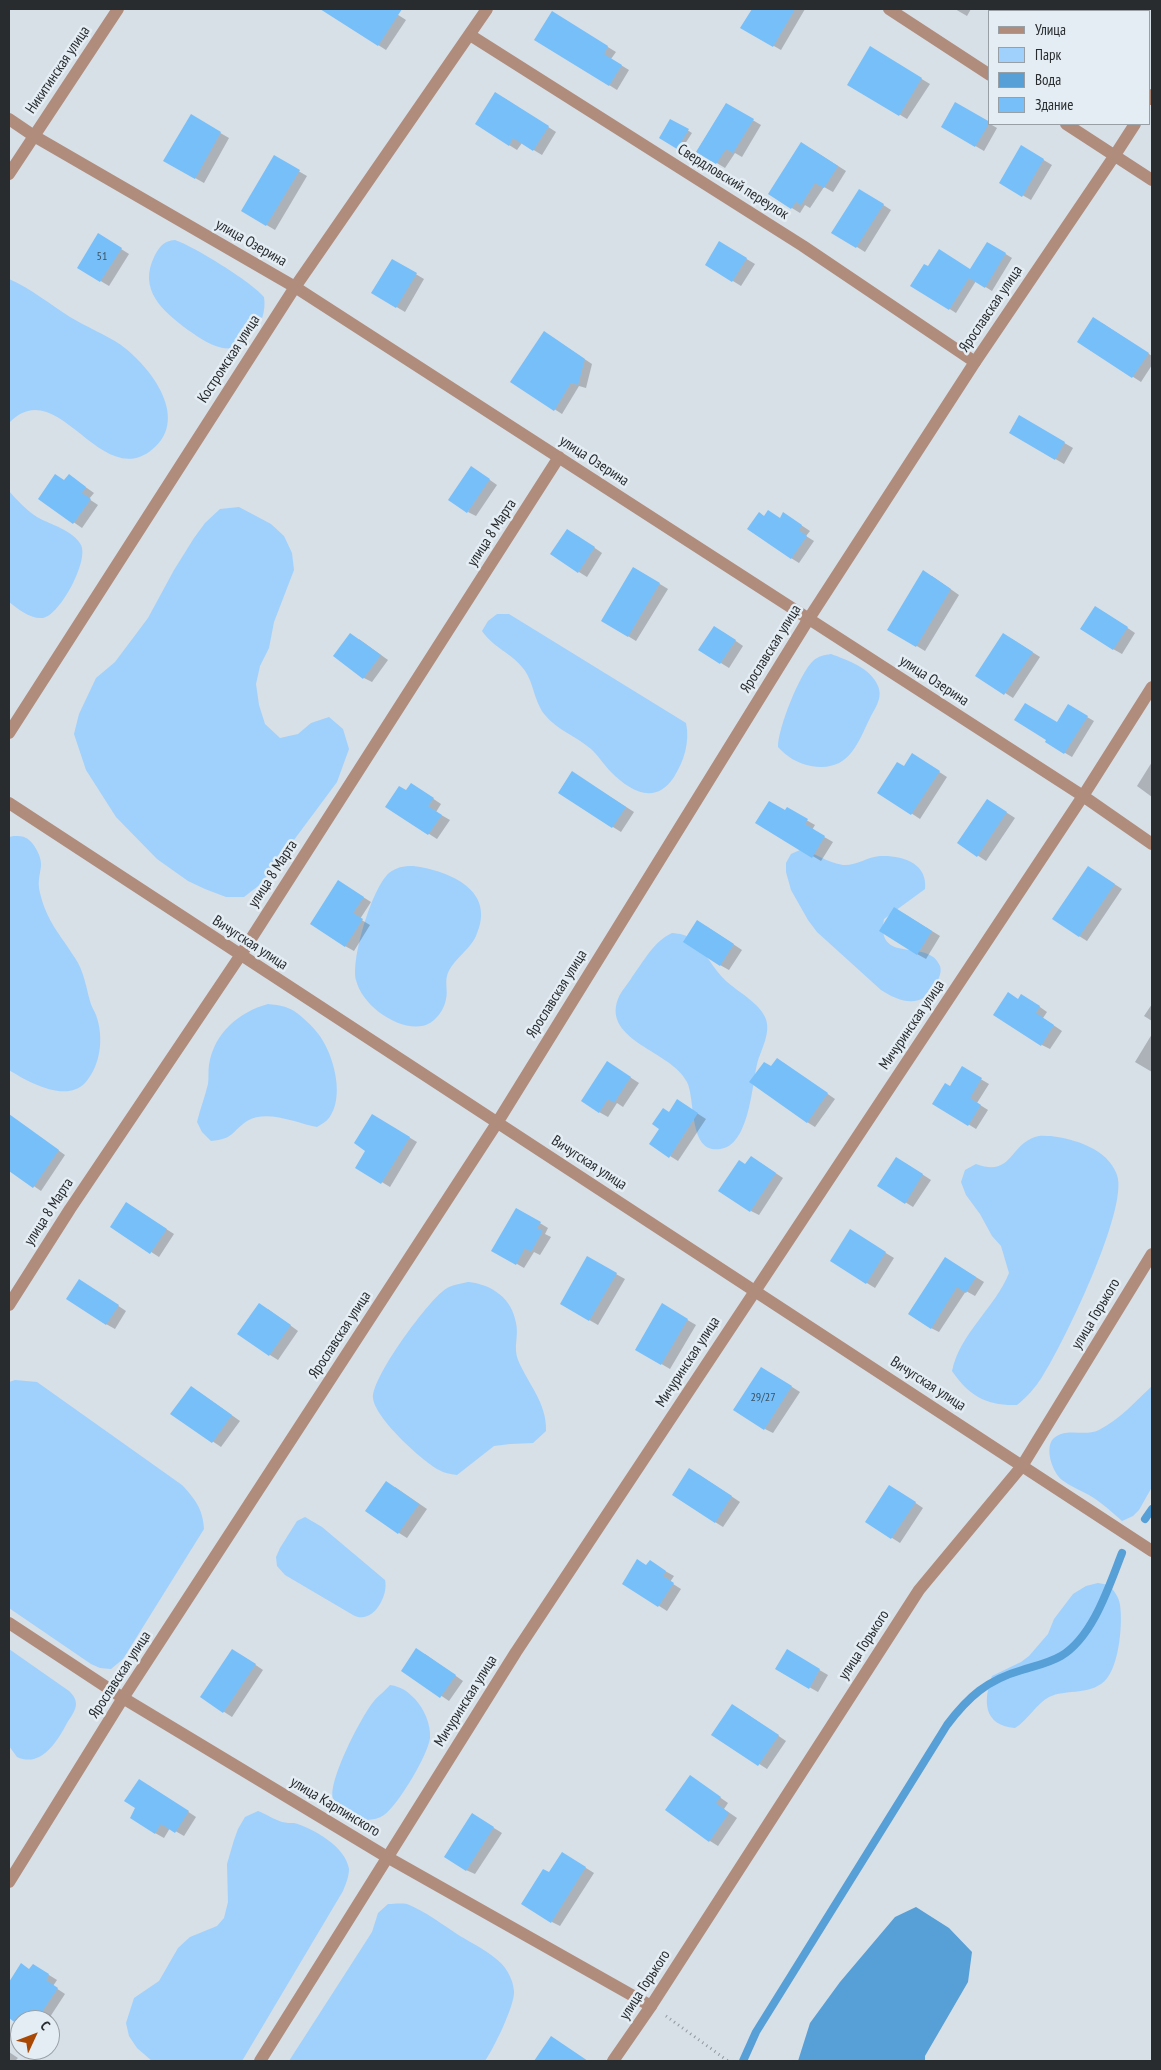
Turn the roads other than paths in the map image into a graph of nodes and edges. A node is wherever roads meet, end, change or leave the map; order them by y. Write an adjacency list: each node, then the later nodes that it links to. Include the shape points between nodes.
1 (118, 9): 9 (street, Никитинская улица)
2 (487, 9): 4 (street, Костромская улица)
3 (889, 9): 5 (street)
4 (470, 35): 13 (street, Костромская улица); 14 (street, Свердловский переулок, via 803,246)
5 (988, 74)
6 (9, 119): 9 (street, улица Озерина)
7 (1068, 125): 10 (street)
8 (1134, 125): 10 (street, Ярославская улица)
9 (34, 136): 11 (street, Никитинская улица); 13 (street, улица Озерина)
10 (1115, 156): 12 (street); 14 (street, Ярославская улица)
11 (9, 174)
12 (1152, 180)
13 (295, 287): 15 (street, улица Озерина); 18 (street, Костромская улица)
14 (975, 362): 16 (street, Ярославская улица)
15 (560, 457): 16 (street, улица Озерина); 22 (street, улица 8 Марта)
16 (808, 620): 19 (street, улица Озерина); 23 (street, Ярославская улица)
17 (1152, 687): 19 (street, Мичуринская улица)
18 (9, 733)
19 (1084, 796): 21 (street, улица Озерина); 25 (street, Мичуринская улица)
20 (9, 802): 22 (street, Вичугская улица)
21 (1152, 844)
22 (240, 956): 23 (street, Вичугская улица); 26 (street, улица 8 Марта)
23 (497, 1123): 25 (street, Вичугская улица); 30 (street, Ярославская улица)
24 (1152, 1254): 27 (street, улица Горького)
25 (755, 1290): 27 (street, Вичугская улица); 31 (street, Мичуринская улица, via 516,1652)
26 (9, 1305)
27 (1022, 1466): 28 (street, Вичугская улица); 33 (street, улица Горького, via 919,1590)
28 (1152, 1551)
29 (9, 1623): 30 (street, улица Карпинского)
30 (123, 1698): 31 (street, улица Карпинского); 32 (street, Ярославская улица)
31 (387, 1857): 33 (street, улица Карпинского); 34 (street, Мичуринская улица)
32 (9, 1882)
33 (651, 2006): 35 (street, улица Горького)
34 (260, 2061)
35 (613, 2061)

